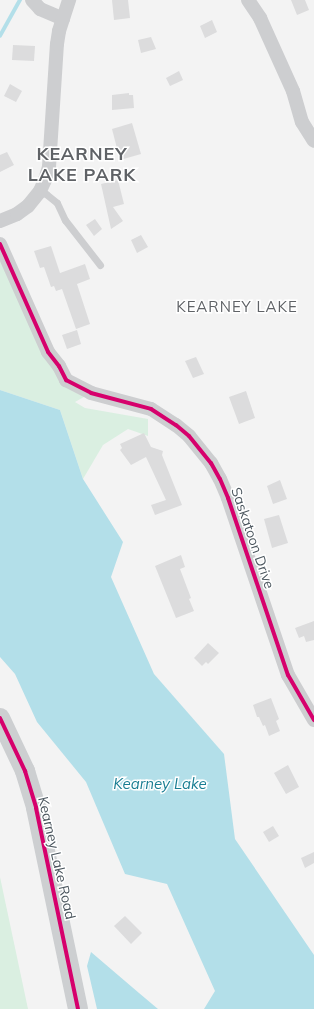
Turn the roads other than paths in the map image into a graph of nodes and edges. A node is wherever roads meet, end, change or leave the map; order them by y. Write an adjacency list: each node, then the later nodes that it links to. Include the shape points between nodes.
1 (32, 0): 4 (street, via 40,9)
2 (69, 0): 4 (street)
3 (248, 0): 5 (street, via 260,18 293,92 302,122)
4 (63, 19): 6 (street, via 59,31 53,91 49,167)
5 (314, 141)
6 (40, 191): 7 (street, via 28,206); 9 (lane, via 52,198 65,220)
7 (0, 221)
8 (0, 244): 11 (street, Saskatoon Drive, via 48,352 66,380 91,393 151,409 189,436 211,463 228,498 288,674)
9 (100, 265)
10 (0, 718): 12 (main road, Kearney Lake Road, via 25,771 36,808)
11 (314, 720)
12 (78, 1009)

